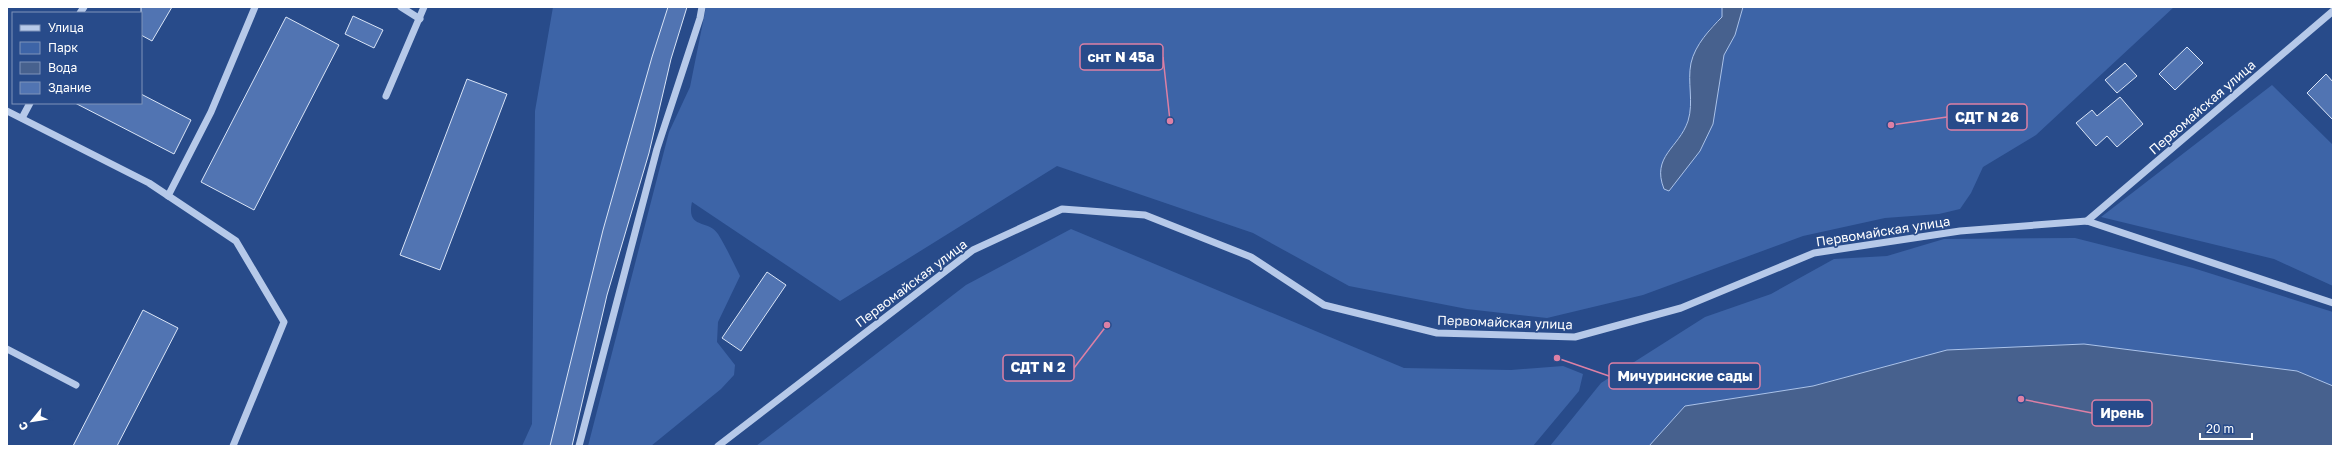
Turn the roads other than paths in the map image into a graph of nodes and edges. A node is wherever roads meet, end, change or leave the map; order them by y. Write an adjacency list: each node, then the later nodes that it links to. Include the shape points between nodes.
1 (255, 7): 11 (street, via 211,112)
2 (401, 7): 6 (street)
3 (424, 7): 6 (street)
4 (702, 7): 17 (street, via 657,149)
5 (2333, 11): 12 (street, Первомайская улица)
6 (420, 19): 7 (street)
7 (386, 96)
8 (29, 104): 10 (street)
9 (7, 111): 10 (street)
10 (22, 118): 11 (street, via 149,183)
11 (168, 196): 16 (street, via 236,241 284,322)
12 (2087, 221): 13 (street, Первомайская улица); 18 (street, Первомайская улица, via 1960,231 1814,253 1680,308 1575,337 1437,333 1324,305 1251,256 1145,215 1062,209 973,250)
13 (2333, 303)
14 (7, 349): 15 (street)
15 (76, 385)
16 (233, 446)
17 (580, 446)
18 (718, 446)

